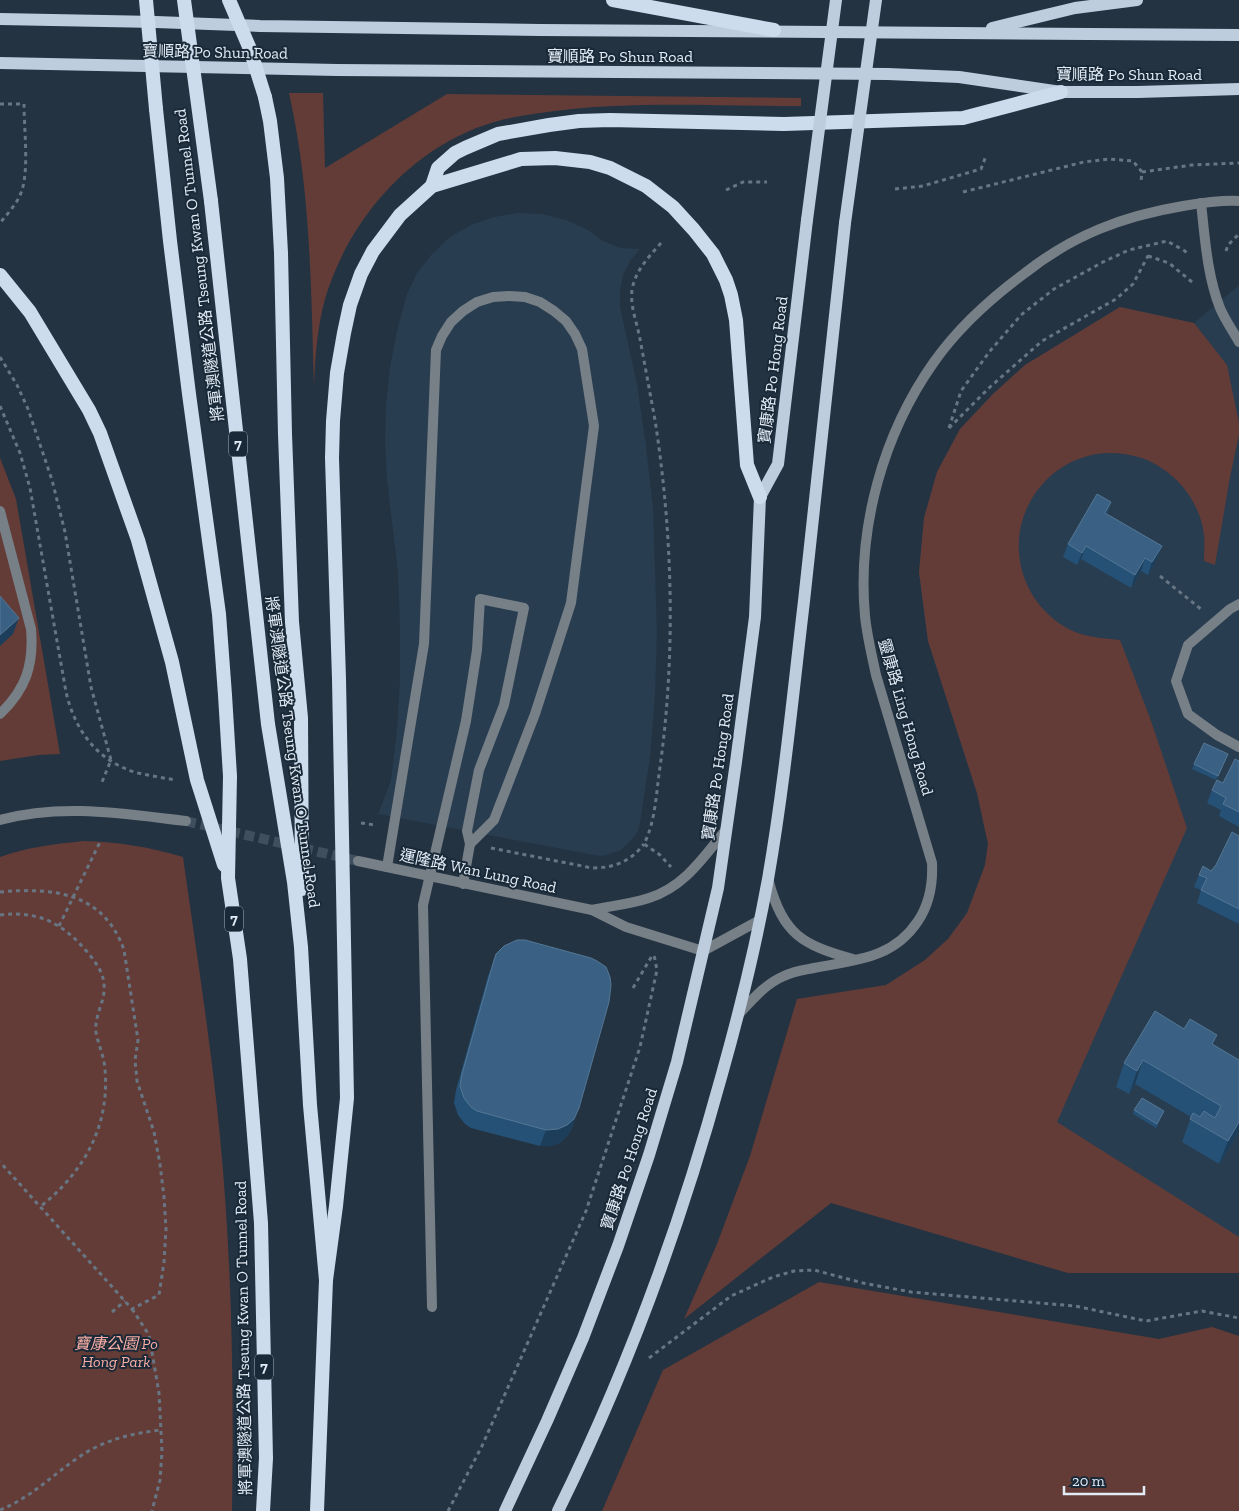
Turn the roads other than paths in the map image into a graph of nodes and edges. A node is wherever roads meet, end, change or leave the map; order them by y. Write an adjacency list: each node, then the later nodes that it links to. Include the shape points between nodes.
1 (139, 0): 13 (highway, bridge)
2 (146, 0): 13 (highway, 將軍澳隧道公路 Tseung Kwan O Tunnel Road / 7, bridge)
3 (184, 0): 39 (highway, 將軍澳隧道公路 Tseung Kwan O Tunnel Road / 7, bridge, via 211,202 267,714)
4 (229, 0): 39 (highway, bridge, via 258,72 274,153 281,253 292,622 301,718)
5 (613, 0): 10 (highway)
6 (836, 0): 22 (main road, 寶康路 Po Hong Road, bridge, via 778,464)
7 (876, 0): 35 (main road, bridge, via 845,223 787,750)
8 (1137, 0): 11 (main road, via 1075,8)
9 (0, 19): 10 (main road, 寶順路 Po Shun Road, via 290,27)
10 (774, 30): 11 (main road, 寶順路 Po Shun Road)
11 (972, 32): 12 (main road, 寶順路 Po Shun Road)
12 (1239, 35)
13 (150, 45): 34 (highway, 將軍澳隧道公路 Tseung Kwan O Tunnel Road / 7, bridge, via 166,209 219,614 230,776)
14 (0, 64): 16 (main road, 寶順路 Po Shun Road, via 888,74 959,77)
15 (1239, 89): 16 (main road, 寶順路 Po Shun Road)
16 (1061, 92): 17 (highway, via 963,118 784,124 610,120 549,126 498,134 455,153 438,168)
17 (432, 186): 22 (highway, via 521,159 555,158 610,168 646,186 673,207 713,254 731,294 739,354 746,465); 43 (highway, via 400,215 373,251 361,274 350,305 337,373 332,458 347,1098)
18 (1239, 201): 19 (street, 靈康路 Ling Hong Road)
19 (1201, 203): 21 (street, via 1206,252 1215,293); 41 (street, 靈康路 Ling Hong Road, via 1111,223 1060,247 1036,264 978,312 954,338 934,362 902,416 882,467 868,525 865,615 876,675 928,848 933,877 928,904 914,929 883,953)
20 (0, 275): 34 (highway, via 30,312 100,433 143,558 172,662 197,780)
21 (1239, 342)
22 (760, 497): 29 (main road, 寶康路 Po Hong Road, via 755,616)
23 (0, 511): 25 (street, via 31,629 32,648 24,684)
24 (1239, 604): 26 (street, via 1188,645 1176,681 1188,714)
25 (0, 714)
26 (1239, 747)
27 (0, 820): 28 (street, via 79,810)
28 (186, 821)
29 (725, 830): 37 (street, 運隆路 Wan Lung Road, via 690,874 670,889 647,899); 40 (main road, 寶康路 Po Hong Road, via 718,888)
30 (470, 844): 32 (street, via 494,820 535,714 571,603 594,426 582,349 575,334 566,321 540,302 509,296 477,302 463,311 442,336 436,350 424,644); 33 (street, via 467,831 479,770 504,705 524,608 480,599 477,650 466,721); 36 (street)
31 (358, 861): 32 (street, 運隆路 Wan Lung Road)
32 (387, 867): 33 (street, 運隆路 Wan Lung Road)
33 (429, 876): 36 (street, 運隆路 Wan Lung Road); 44 (street, via 423,905)
34 (228, 878): 45 (highway, 將軍澳隧道公路 Tseung Kwan O Tunnel Road / 7, via 240,959 261,1223 266,1458)
35 (768, 879): 38 (main road); 41 (street, via 774,903 796,935 818,947)
36 (463, 884): 37 (street, 運隆路 Wan Lung Road)
37 (592, 910): 40 (street, 運隆路 Wan Lung Road, via 626,927)
38 (760, 920): 40 (street); 42 (main road)
39 (301, 947): 43 (highway, 將軍澳隧道公路 Tseung Kwan O Tunnel Road / 7, via 310,1105)
40 (703, 951): 47 (main road, 寶康路 Po Hong Road, via 674,1072 650,1155 618,1246 583,1338)
41 (856, 960): 42 (street, 靈康路 Ling Hong Road, via 785,975 761,990)
42 (738, 1015): 48 (main road, via 694,1171 653,1288 600,1422)
43 (326, 1280): 46 (highway, 將軍澳隧道公路 Tseung Kwan O Tunnel Road / 7)
44 (432, 1307)
45 (263, 1511)
46 (317, 1511)
47 (505, 1511)
48 (558, 1511)

